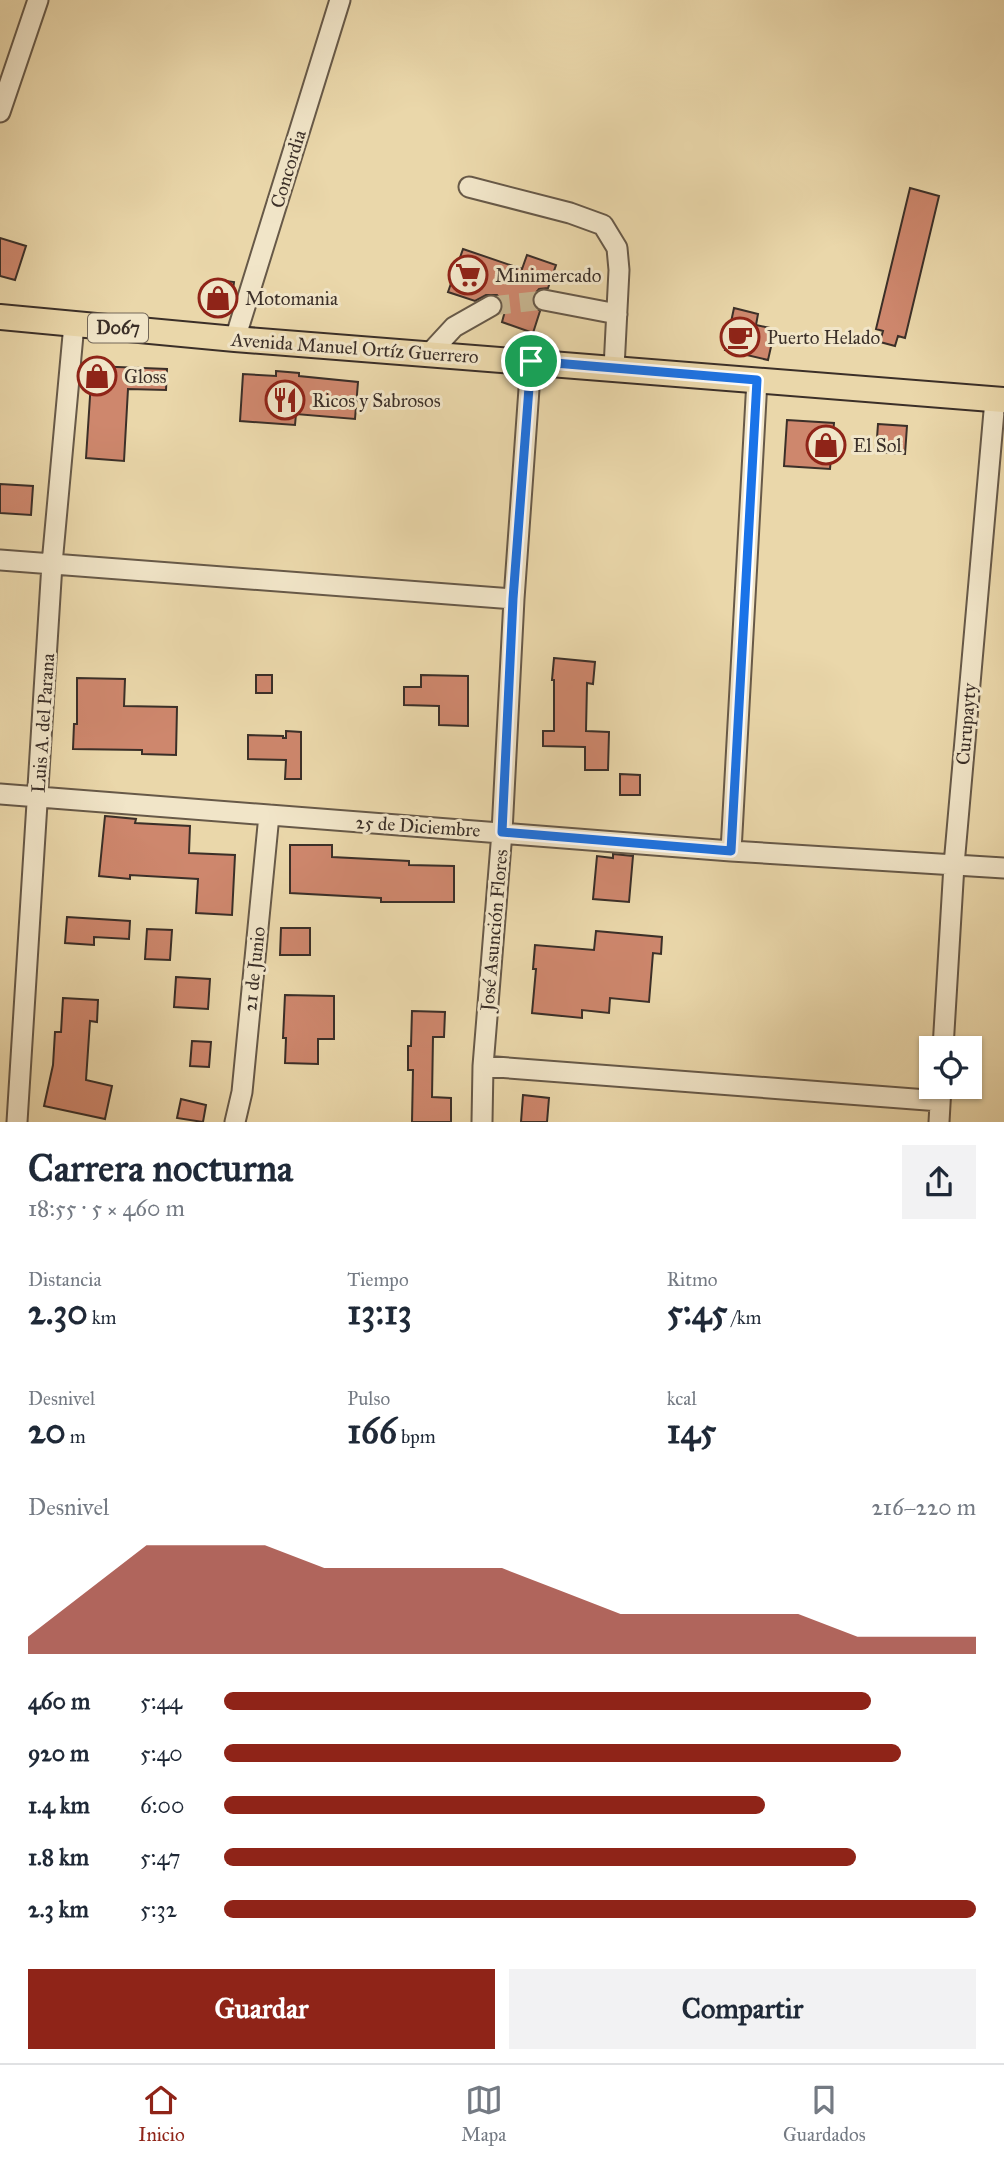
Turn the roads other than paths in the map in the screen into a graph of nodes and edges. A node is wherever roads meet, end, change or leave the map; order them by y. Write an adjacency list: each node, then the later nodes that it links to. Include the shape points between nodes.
1 (38, 0): 3 (street)
2 (340, 0): 10 (street, Concordia)
3 (0, 112)
4 (469, 187): 7 (street, via 603,225 617,248)
5 (544, 300): 7 (street)
6 (491, 306): 11 (street, via 454,327)
7 (617, 314): 13 (street)
8 (0, 317): 9 (main road, Avenida Manuel Ortíz Guerrero / D067)
9 (74, 324): 10 (main road, Avenida Manuel Ortíz Guerrero / D067); 17 (street, Luis A. del Parana)
10 (235, 339): 11 (main road, Avenida Manuel Ortíz Guerrero / D067)
11 (430, 353): 12 (main road, Avenida Manuel Ortíz Guerrero / D067)
12 (531, 361): 13 (main road, Avenida Manuel Ortíz Guerrero / D067); 18 (street, José Asunción Flores)
13 (614, 368): 14 (main road, Avenida Manuel Ortíz Guerrero / D067)
14 (757, 380): 15 (main road, Avenida Manuel Ortíz Guerrero / D067); 23 (street)
15 (999, 400): 24 (street, Curupayty)
16 (0, 560): 17 (street)
17 (52, 565): 18 (street); 20 (street, Luis A. del Parana)
18 (513, 599): 22 (street, José Asunción Flores)
19 (0, 794): 20 (street, 25 de Diciembre)
20 (38, 798): 21 (street, 25 de Diciembre); 30 (street, Luis A. del Parana)
21 (270, 815): 22 (street, 25 de Diciembre); 31 (street, 21 de Junio, via 242,1092)
22 (502, 832): 23 (street, 25 de Diciembre); 27 (street, José Asunción Flores)
23 (731, 851): 24 (street, 25 de Diciembre)
24 (954, 865): 25 (street, 25 de Diciembre); 26 (street, Curupayty)
25 (1004, 868)
26 (944, 1036)
27 (483, 1066): 28 (street); 32 (street, José Asunción Flores)
28 (919, 1093)
29 (940, 1099): 33 (street)
30 (16, 1122)
31 (235, 1122)
32 (482, 1122)
33 (939, 1122)

